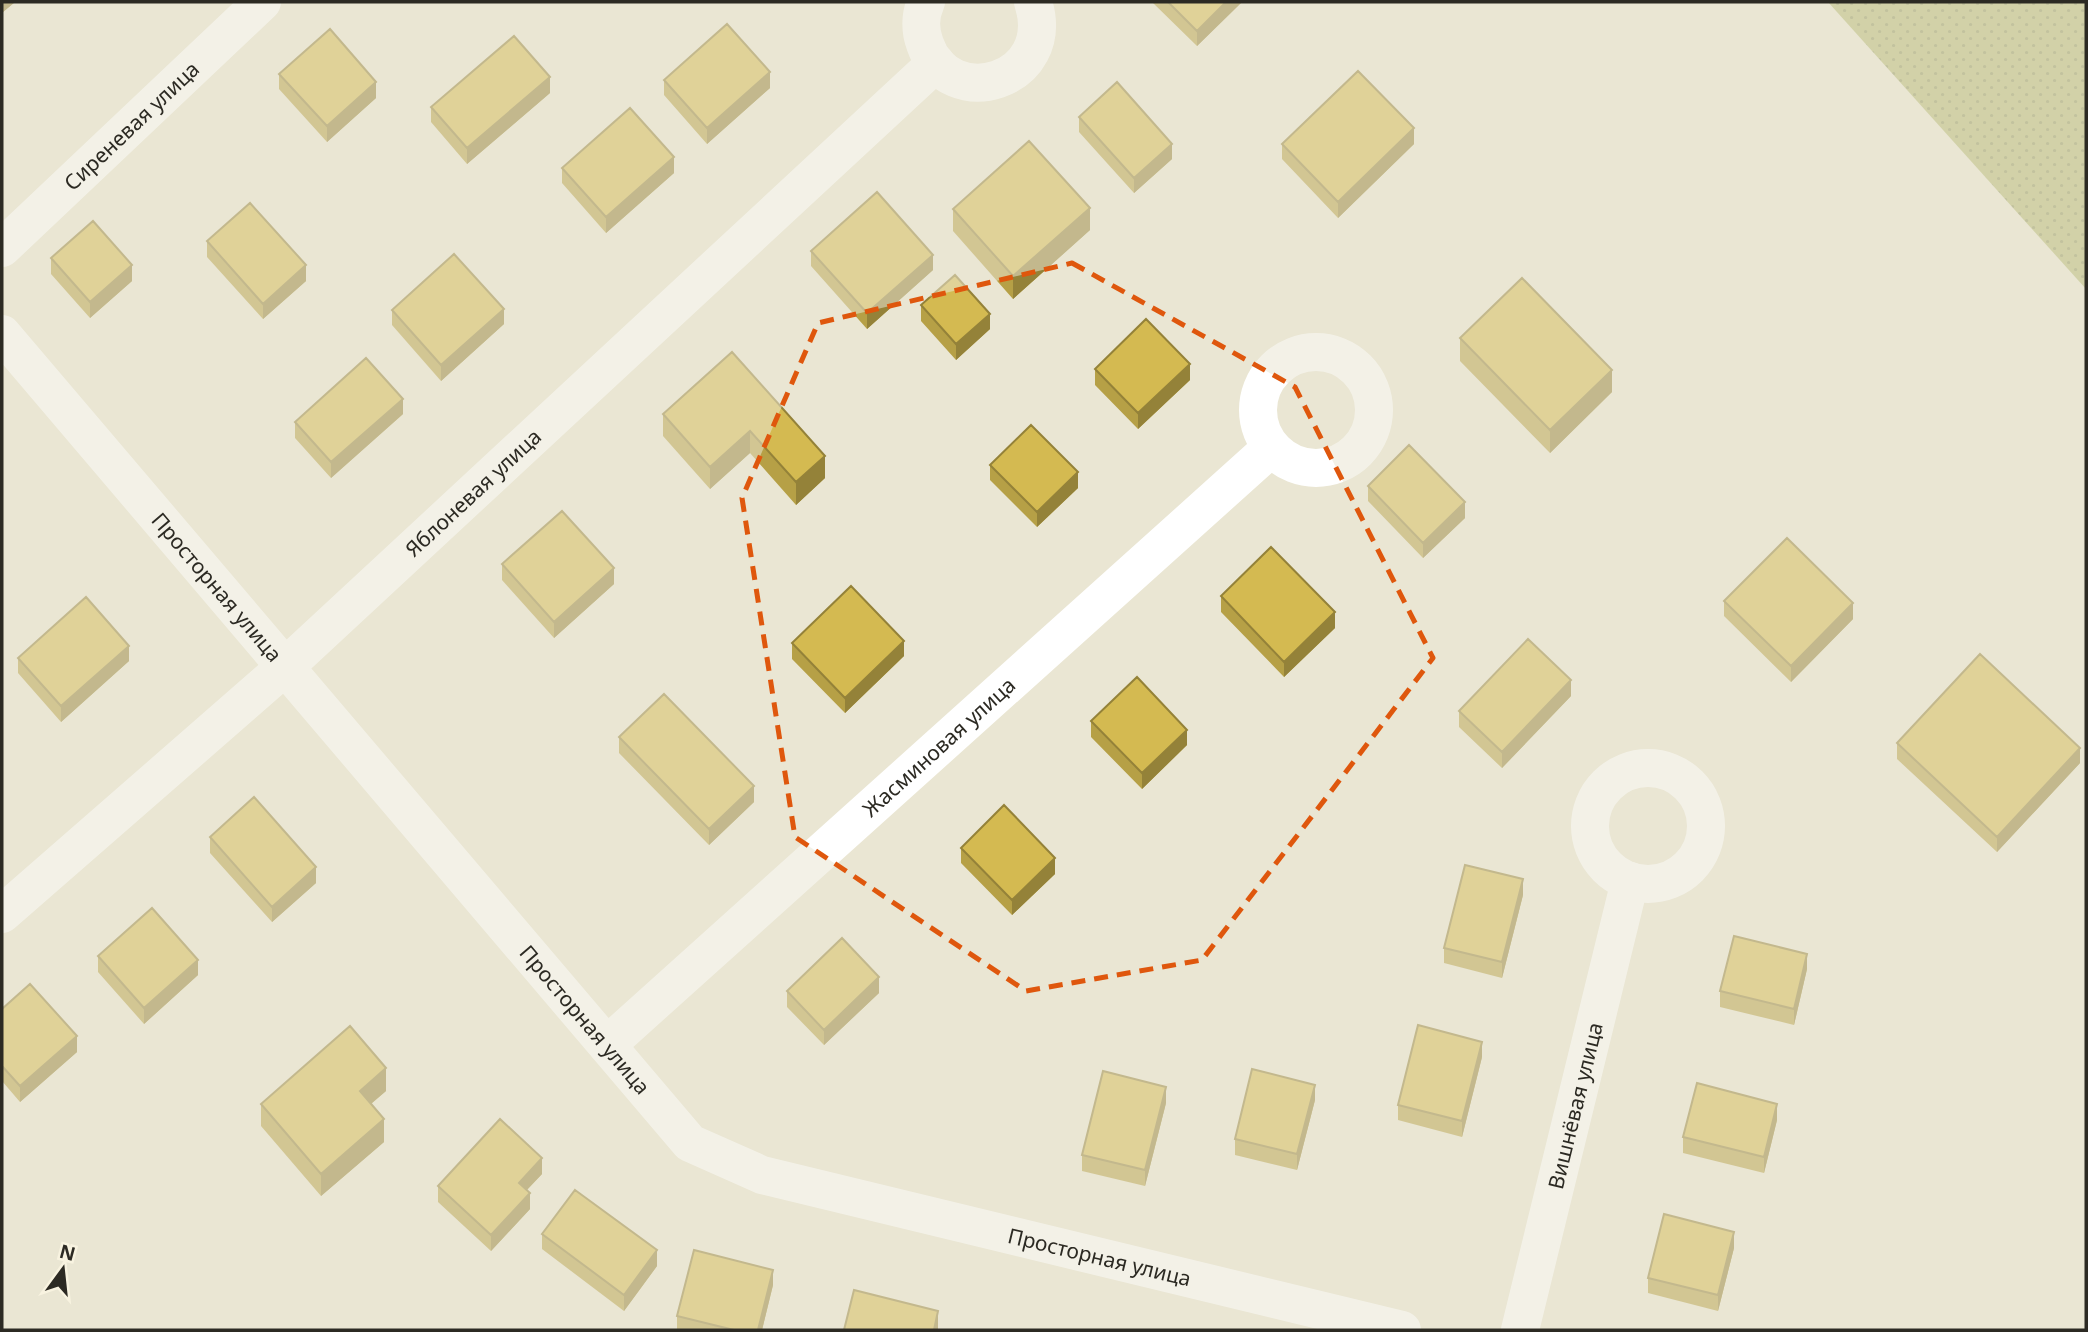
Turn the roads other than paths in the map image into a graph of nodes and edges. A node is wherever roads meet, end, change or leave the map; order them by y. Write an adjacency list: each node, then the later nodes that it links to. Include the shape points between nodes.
1 (262, 2): 5 (street, Сиреневая улица)
2 (926, 2): 4 (street, via 922,36)
3 (1033, 2): 4 (street, via 1038,29 1035,44 1018,69 1006,77 991,82 961,80)
4 (936, 63): 8 (street, Яблоневая улица)
5 (2, 248)
6 (2, 334): 8 (street, Просторная улица)
7 (1270, 449): 11 (street, Жасминовая улица)
8 (285, 667): 10 (street, Яблоневая улица); 11 (street, Просторная улица)
9 (1630, 881): 13 (street, Вишнёвая улица)
10 (2, 914)
11 (607, 1045): 12 (street, Просторная улица, via 690,1143 762,1175)
12 (1402, 1330)
13 (1520, 1330)

